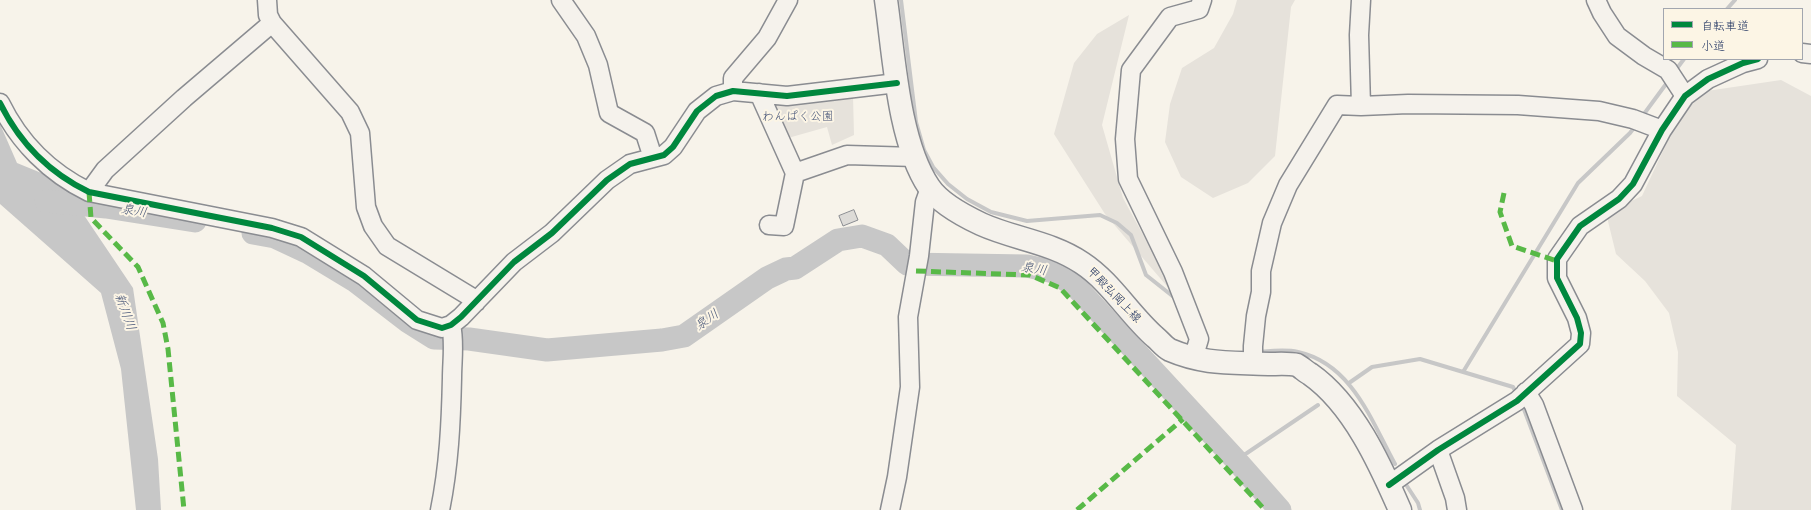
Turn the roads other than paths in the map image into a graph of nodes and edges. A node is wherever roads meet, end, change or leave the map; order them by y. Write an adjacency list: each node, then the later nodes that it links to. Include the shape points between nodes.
1 (267, 0): 8 (street, via 268,15)
2 (561, 0): 18 (street, via 586,36 598,65 609,113 645,133)
3 (788, 0): 11 (street, via 767,38 733,78)
4 (886, 0): 10 (main road, 甲殿弘岡上線)
5 (1202, 0): 25 (street, via 1199,9 1170,17 1131,70 1125,139 1128,179 1173,272)
6 (1360, 0): 15 (street)
7 (1596, 0): 13 (street, via 1617,36 1668,70)
8 (272, 23): 21 (street, via 111,165); 23 (street, via 350,112 360,133 366,207 373,226 387,246)
9 (1753, 60): 13 (street, via 1742,62 1708,79)
10 (897, 83): 12 (street, via 786,96); 17 (main road, 甲殿弘岡上線)
11 (733, 91): 12 (street); 18 (street, via 716,96 697,112 673,147 664,155)
12 (759, 93): 19 (street)
13 (1685, 96): 16 (street)
14 (0, 103): 21 (street, via 20,136 44,163)
15 (1361, 106): 16 (street, via 1518,105 1599,111); 26 (street, via 1336,105 1288,185 1272,223 1261,271)
16 (1662, 130): 27 (street, via 1633,184 1619,199 1580,226 1557,259 1557,278 1576,318 1581,333 1580,344)
17 (914, 157): 19 (street, via 847,155); 20 (main road, 甲殿弘岡上線)
18 (653, 158): 23 (street, via 630,164 607,180 552,233 514,262)
19 (795, 173): 22 (street, via 784,226)
20 (930, 188): 25 (main road, 甲殿弘岡上線, via 953,209 982,225 1055,248 1082,263 1168,348); 31 (street, via 924,202 918,264 908,317 910,388)
21 (89, 192): 24 (street, via 272,228 301,237 364,276 417,320)
22 (770, 225)
23 (476, 302): 24 (street)
24 (452, 334): 30 (street, via 451,410 446,480)
25 (1196, 349): 26 (main road, 甲殿弘岡上線, via 1217,363)
26 (1253, 355): 29 (main road, 甲殿弘岡上線, via 1297,365 1323,383 1342,403)
27 (1522, 396): 28 (street); 34 (street, via 1534,406)
28 (1438, 450): 29 (street); 33 (street)
29 (1389, 485): 32 (main road, 甲殿弘岡上線)
30 (440, 510)
31 (890, 510)
32 (1400, 510)
33 (1457, 510)
34 (1573, 510)

